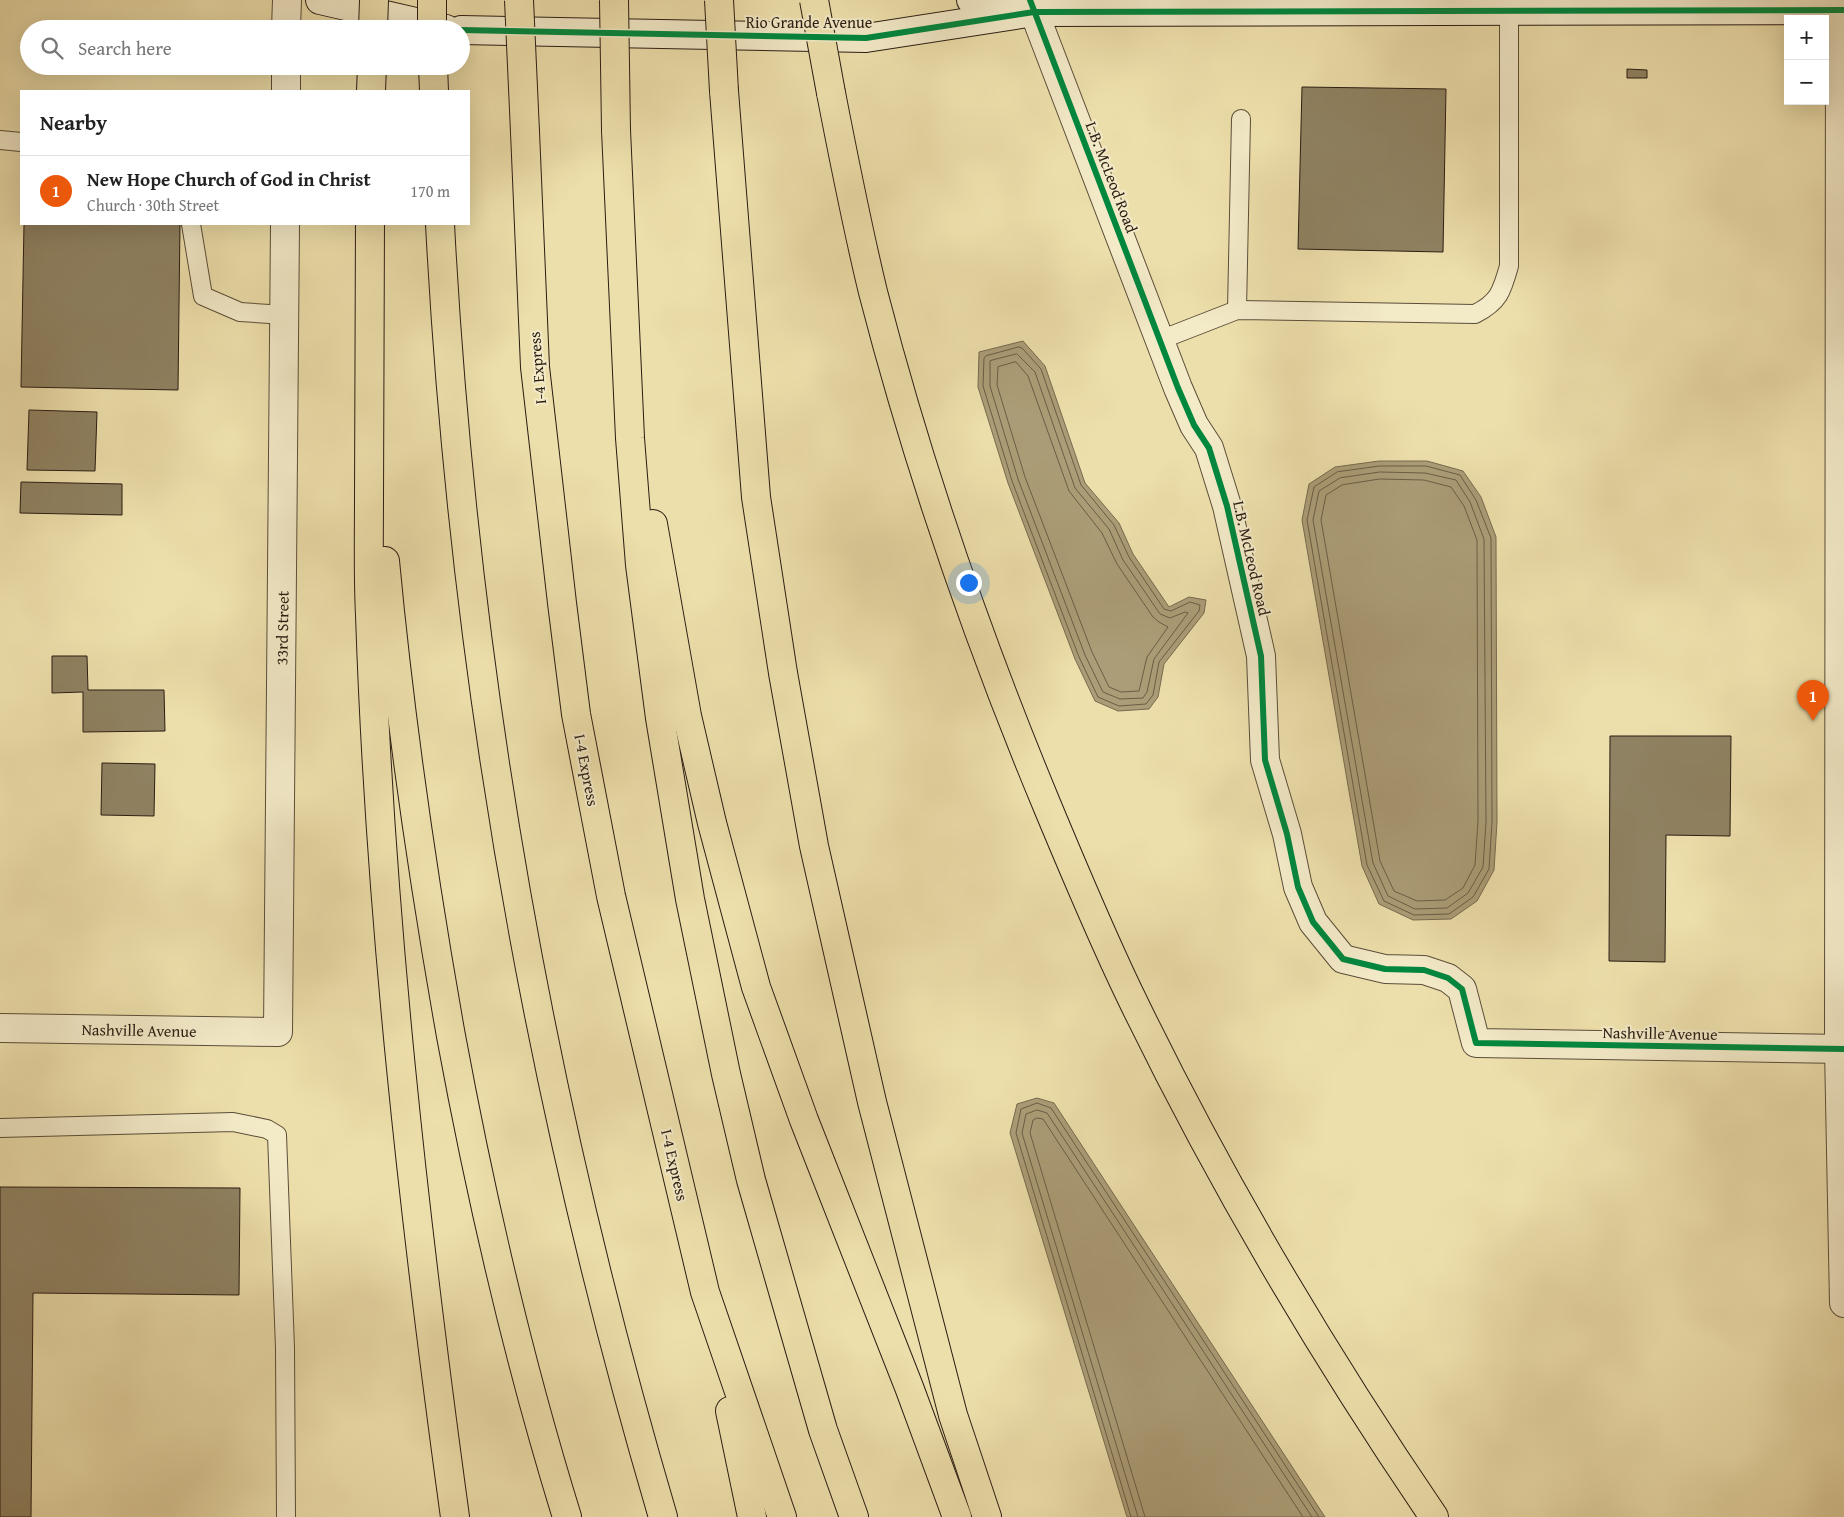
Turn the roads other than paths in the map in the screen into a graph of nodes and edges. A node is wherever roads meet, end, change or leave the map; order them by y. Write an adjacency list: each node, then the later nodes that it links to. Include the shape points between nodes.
1 (287, 0): 14 (street)
2 (320, 0): 16 (street)
3 (374, 0): 15 (highway, bridge)
4 (432, 0): 17 (highway, bridge)
5 (519, 0): 40 (highway, I-4 Express, bridge, via 536,367 576,714 611,896)
6 (614, 0): 30 (highway, bridge)
7 (719, 0): 50 (highway, bridge, via 756,497 783,673 814,846 872,1102 953,1415)
8 (814, 0): 51 (highway, bridge, via 873,290 906,412 974,619 1025,753 1132,1000 1201,1134 1320,1342)
9 (971, 0): 11 (street, Rio Grande Avenue)
10 (1470, 5): 11 (street, Rio Grande Avenue); 13 (street, Rio Grande Avenue)
11 (1032, 6): 18 (street, Rio Grande Avenue, via 866,38); 33 (street, L.B. McLeod Road)
12 (1842, 10): 13 (street, Rio Grande Avenue); 38 (street)
13 (1509, 11): 31 (lane, via 1509,266 1502,292 1489,307 1475,314)
14 (286, 20)
15 (373, 20)
16 (407, 20)
17 (432, 20)
18 (470, 30)
19 (286, 75): 21 (street)
20 (433, 75): 22 (highway)
21 (286, 90)
22 (434, 90)
23 (1241, 119): 31 (lane)
24 (0, 140): 25 (lane)
25 (20, 142)
26 (191, 225): 32 (lane, via 203,296 240,312)
27 (285, 225): 32 (street, 33rd Street)
28 (370, 225): 34 (highway)
29 (440, 225): 45 (highway, via 444,307 466,534 488,719 516,890 551,1079 591,1254)
30 (624, 307): 48 (highway, via 640,565 660,718 690,899 751,1180 823,1430); 49 (highway, via 658,557 688,716 712,823 756,987)
31 (1237, 310): 33 (lane)
32 (285, 315): 36 (street, 33rd Street)
33 (1160, 340): 37 (street, L.B. McLeod Road, via 1194,425 1209,448 1227,506 1261,656 1265,760 1298,886 1313,922 1343,959 1385,969 1424,970 1448,978 1462,990)
34 (369, 380): 43 (highway, via 370,614 387,910 413,1192); 44 (highway, via 399,692 436,950 499,1267)
35 (0, 1028): 36 (street, Nashville Avenue)
36 (278, 1032)
37 (1476, 1043): 38 (street, Nashville Avenue)
38 (1841, 1049): 41 (street)
39 (0, 1128): 42 (lane, via 233,1122 267,1129 277,1135 285,1348)
40 (705, 1292): 46 (highway); 47 (highway, I-4 Express)
41 (1844, 1303)
42 (286, 1517)
43 (455, 1517)
44 (567, 1517)
45 (663, 1517)
46 (752, 1517)
47 (782, 1517)
48 (854, 1517)
49 (957, 1517)
50 (988, 1517)
51 (1434, 1517)

